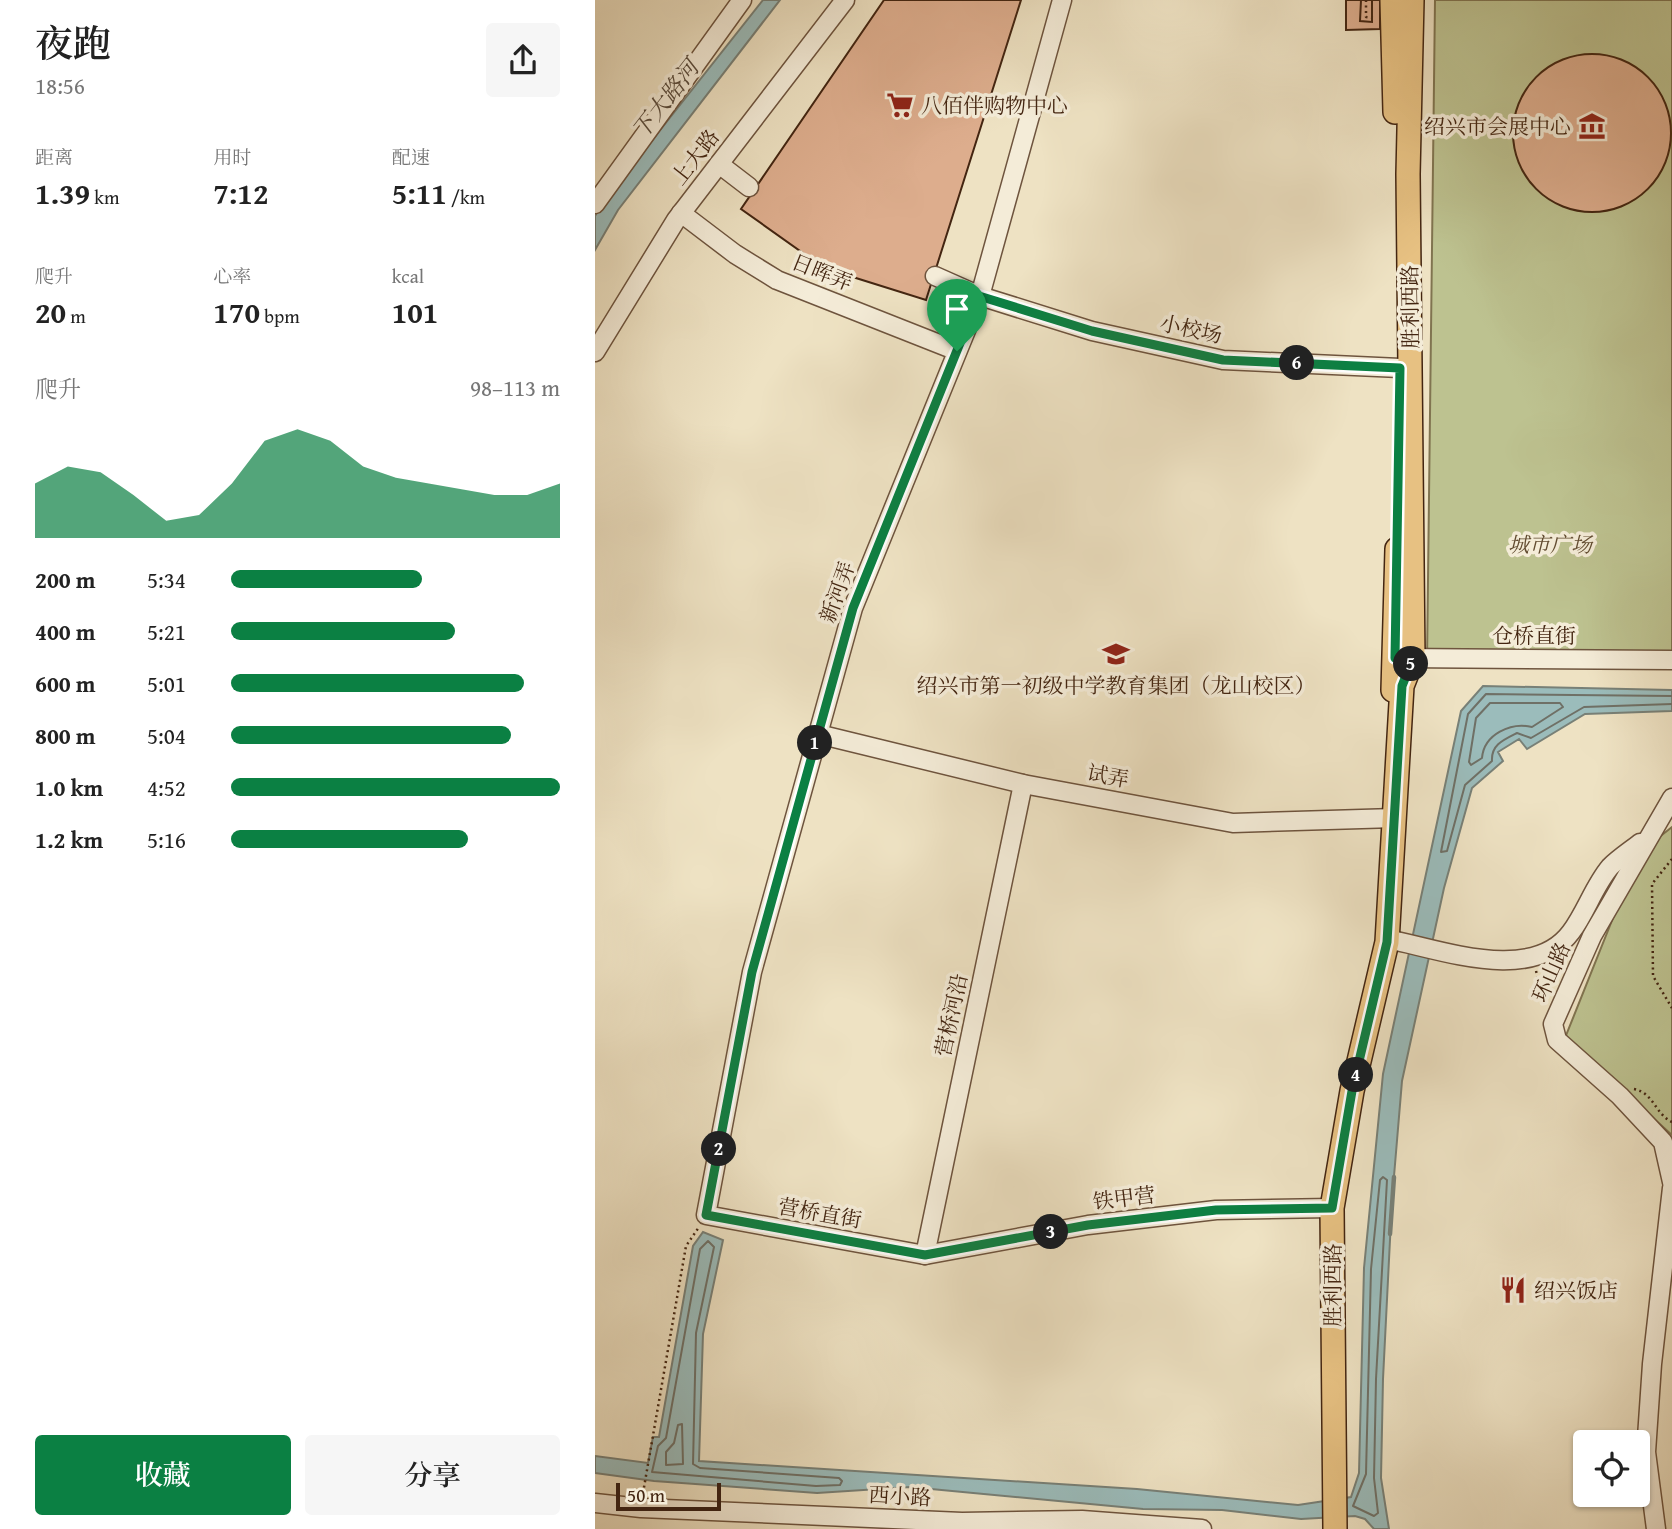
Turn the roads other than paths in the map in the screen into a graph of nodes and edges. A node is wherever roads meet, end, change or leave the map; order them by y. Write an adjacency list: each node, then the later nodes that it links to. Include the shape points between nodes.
1 (742, 0): 8 (street)
2 (845, 0): 6 (street, 上大路)
3 (1062, 0): 11 (street, 新河弄)
4 (1412, 0): 15 (main road, 胜利西路)
5 (1389, 9): 14 (main road, 胜利西路)
6 (719, 164): 7 (street); 9 (street, 上大路)
7 (749, 187)
8 (595, 204)
9 (681, 213): 12 (street, 日晖弄, via 735,254 778,279); 13 (street, 上大路)
10 (935, 276): 11 (street, 小校场)
11 (979, 296): 12 (street, 新河弄); 14 (street, 小校场, via 1092,331 1223,360)
12 (957, 351): 17 (street, 新河弄, via 853,608)
13 (595, 352)
14 (1400, 368): 15 (main road, 胜利西路)
15 (1404, 658): 16 (street, 仓桥直街); 20 (main road, 胜利西路)
16 (1672, 660)
17 (818, 734): 18 (street, 试弄); 26 (street, 新河弄, via 752,972)
18 (1023, 784): 20 (street, 试弄, via 1233,823); 27 (street, 营桥河沿)
19 (1672, 798): 21 (street, 环山路)
20 (1390, 819): 22 (main road, 胜利西路); 25 (main road, 胜利西路, via 1378,940 1340,1090)
21 (1649, 836): 22 (street, via 1610,868 1571,933 1529,958 1482,959); 23 (street, 环山路, via 1592,936 1553,1024 1557,1040 1663,1142)
22 (1397, 941): 25 (main road, 胜利西路, via 1352,1091)
23 (1672, 1182)
24 (1672, 1188): 34 (street, via 1646,1452)
25 (1327, 1208): 27 (street, 铁甲营, via 1216,1210 1088,1225); 28 (main road, 胜利西路)
26 (706, 1215): 27 (street, 营桥直街)
27 (925, 1255)
28 (1329, 1497): 32 (main road, 胜利西路); 33 (main road, 胜利西路)
29 (595, 1503): 30 (street, 西小路)
30 (962, 1525): 31 (street, 西小路, via 1082,1520)
31 (1202, 1529)
32 (1324, 1529)
33 (1335, 1529)
34 (1656, 1529)

